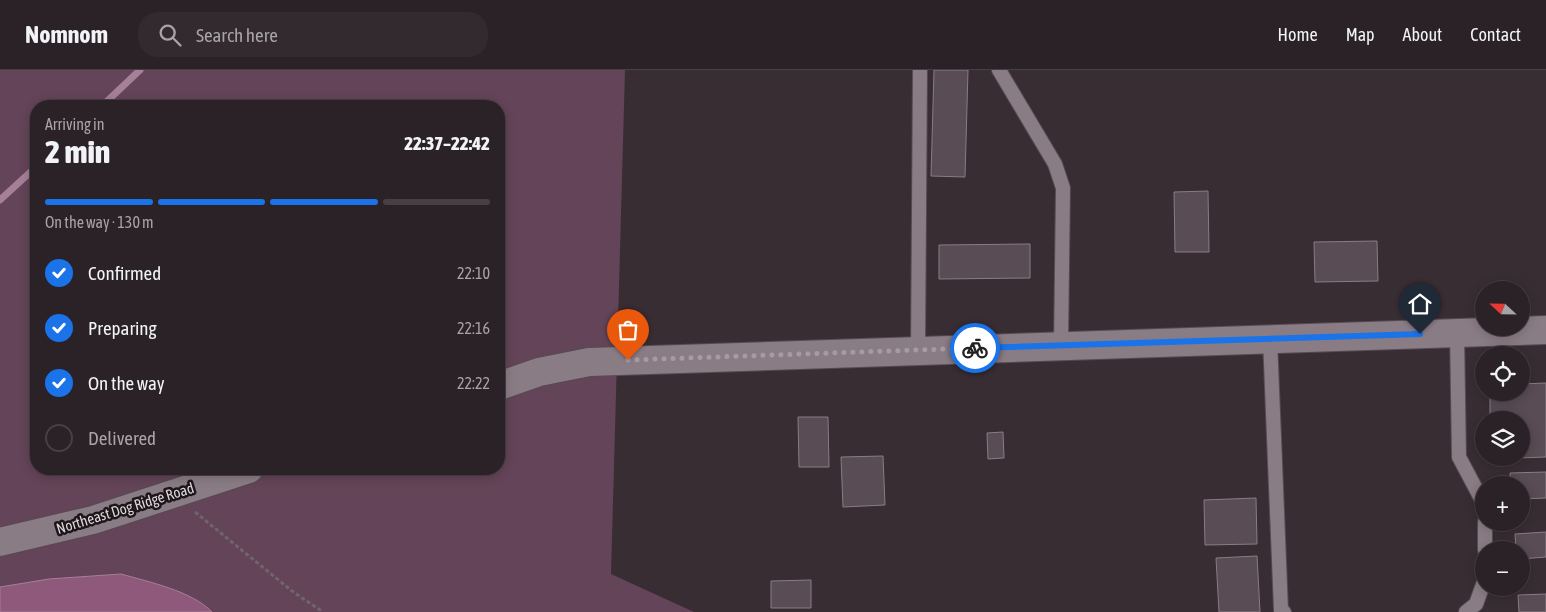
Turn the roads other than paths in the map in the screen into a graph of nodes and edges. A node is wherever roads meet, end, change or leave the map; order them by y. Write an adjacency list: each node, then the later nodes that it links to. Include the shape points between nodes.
1 (920, 70): 7 (lane)
2 (999, 70): 6 (lane, via 1055,164 1064,188)
3 (1546, 330): 4 (street)
4 (1457, 333): 5 (street); 10 (lane, via 1459,458)
5 (1270, 339): 6 (street); 13 (lane, via 1281,610)
6 (1061, 345): 7 (street)
7 (918, 350): 8 (street, via 589,362 539,372)
8 (505, 384)
9 (231, 475): 11 (street, Northeast Dog Ridge Road, via 93,520)
10 (1475, 487)
11 (0, 542)
12 (1479, 596): 14 (lane, via 1476,604)
13 (1284, 612)
14 (1466, 612)

